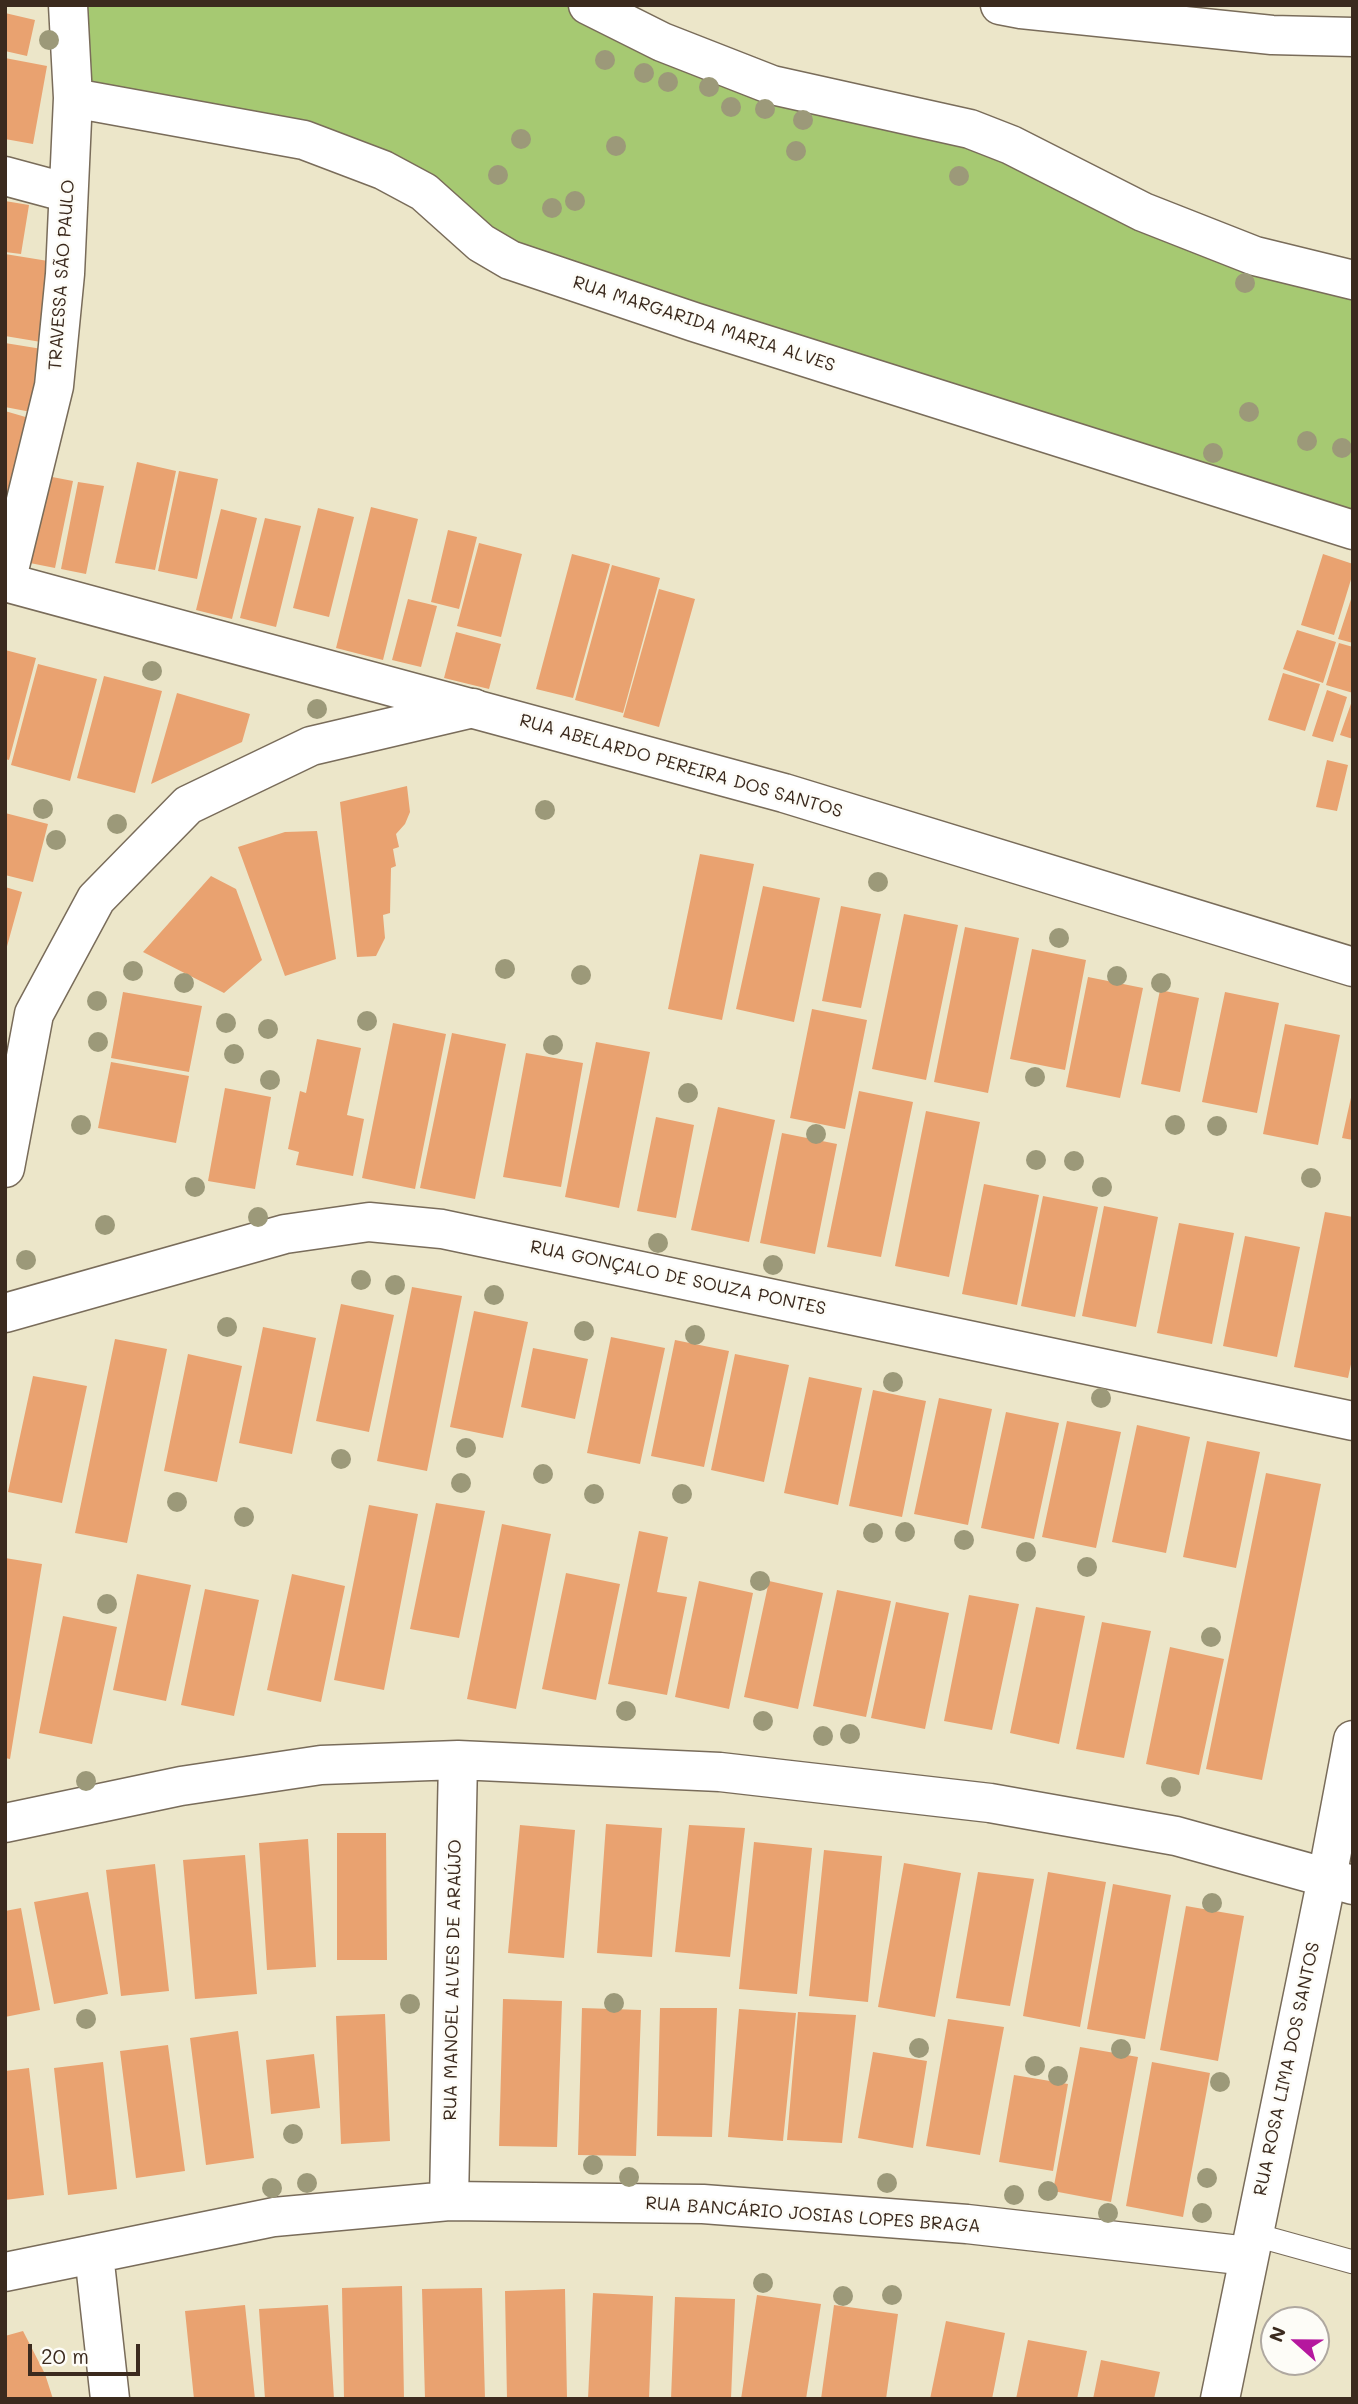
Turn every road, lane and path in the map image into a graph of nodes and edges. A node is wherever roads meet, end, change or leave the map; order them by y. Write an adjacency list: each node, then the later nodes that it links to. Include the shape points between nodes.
1 (68, 5): 5 (street, TRAVESSA SÃO PAULO)
2 (588, 5): 8 (street, via 662,42 772,85 970,129 1143,212 1242,251)
3 (1000, 5): 4 (street, via 1272,35)
4 (1353, 37)
5 (73, 98): 7 (street, TRAVESSA SÃO PAULO); 9 (street, RUA MARGARIDA MARIA ALVES, via 304,140 383,170 424,192 481,243 510,260)
6 (5, 176): 7 (street)
7 (68, 193): 10 (street, TRAVESSA SÃO PAULO, via 54,386)
8 (1353, 280)
9 (1353, 530)
10 (6, 582): 11 (street, RUA ABELARDO PEREIRA DOS SANTOS)
11 (473, 708): 12 (street, RUA ABELARDO PEREIRA DOS SANTOS, via 784,793); 13 (street, via 311,746 188,805 96,899)
12 (1353, 967)
13 (19, 1010): 14 (street)
14 (5, 1168)
15 (5, 1313): 16 (street, RUA GONÇALO DE SOUZA PONTES, via 285,1234 369,1222 442,1228)
16 (1353, 1421)
17 (1353, 1740): 20 (street, RUA ROSA LIMA DOS SANTOS)
18 (458, 1760): 19 (street, via 321,1765 181,1786); 20 (street, via 720,1772 990,1803 1176,1836); 21 (street, RUA MANOEL ALVES DE ARAÚJO)
19 (5, 1823)
20 (1340, 1882): 22 (street, RUA ROSA LIMA DOS SANTOS)
21 (449, 2201): 22 (street, RUA BANCÁRIO JOSIAS LOPES BRAGA, via 703,2204); 23 (street, RUA BANCÁRIO JOSIAS LOPES BRAGA, via 274,2217)
22 (1250, 2245): 24 (lane); 27 (street, RUA ROSA LIMA DOS SANTOS)
23 (94, 2255): 25 (street, RUA BANCÁRIO JOSIAS LOPES BRAGA); 26 (street)
24 (1353, 2262)
25 (5, 2272)
26 (110, 2399)
27 (1220, 2399)

